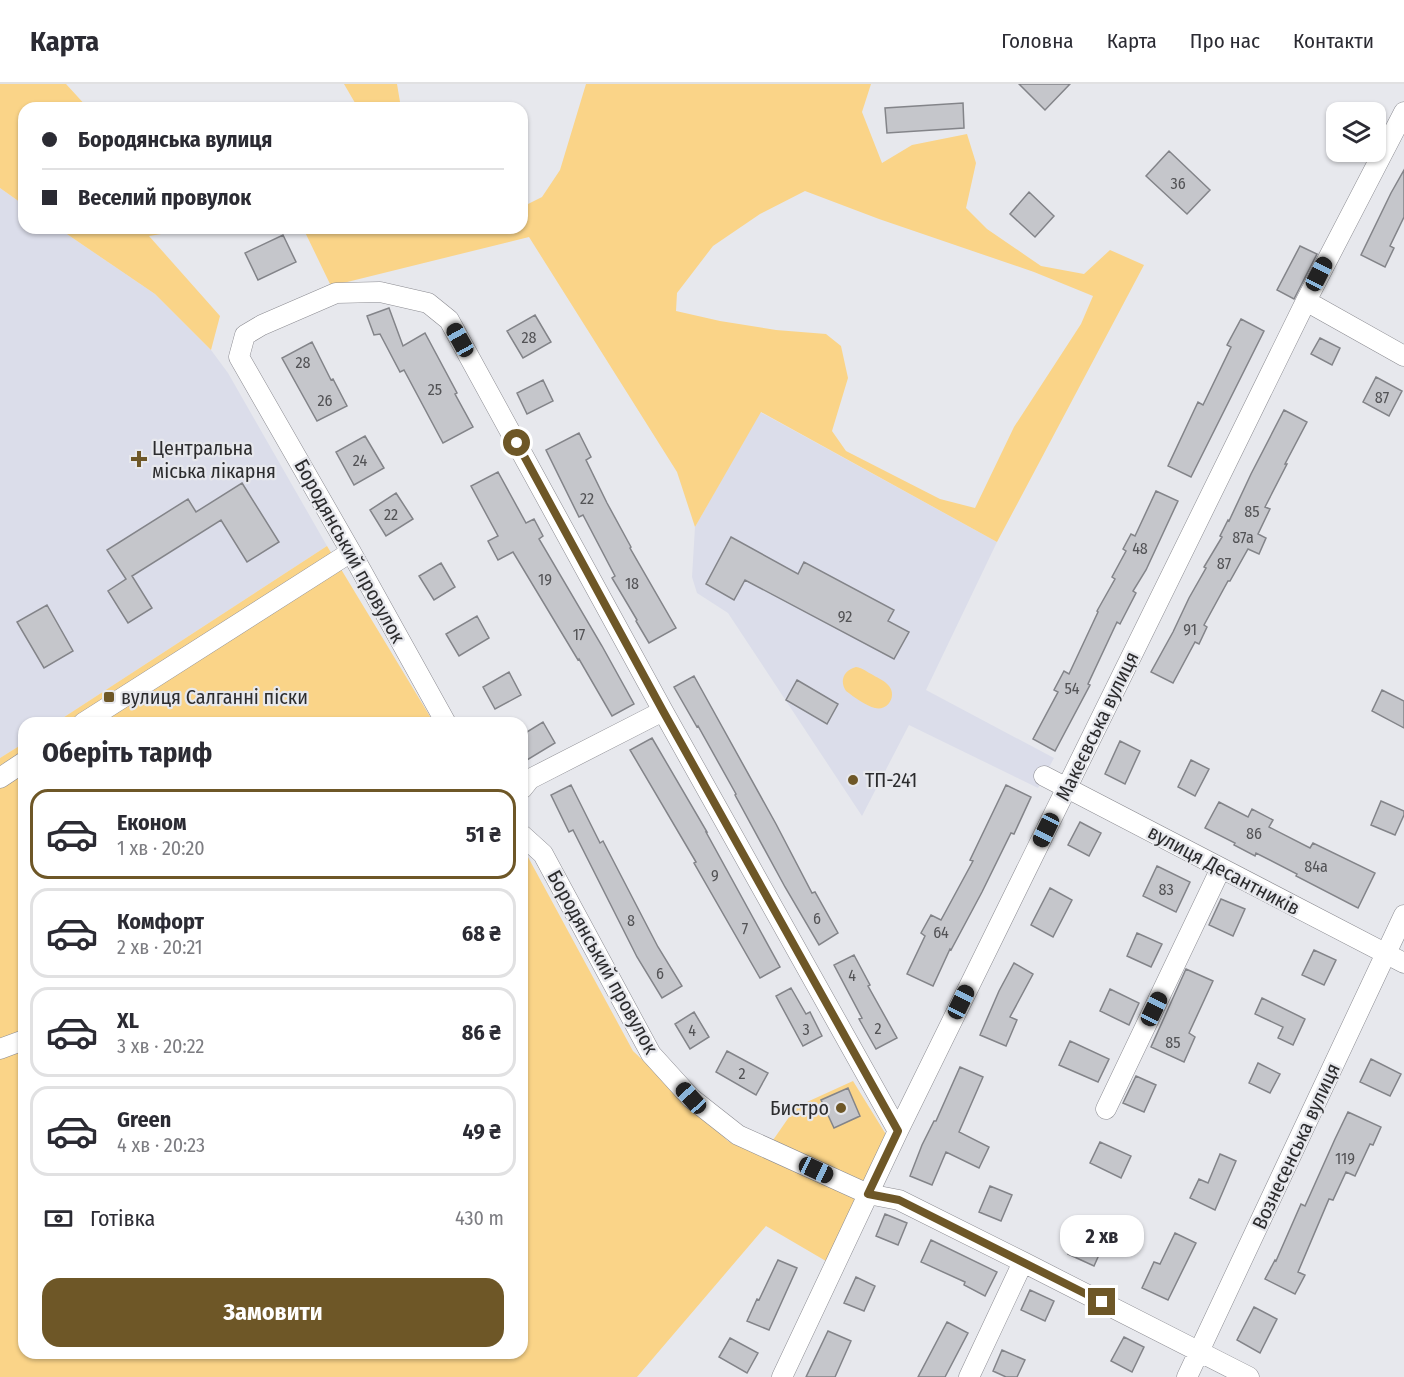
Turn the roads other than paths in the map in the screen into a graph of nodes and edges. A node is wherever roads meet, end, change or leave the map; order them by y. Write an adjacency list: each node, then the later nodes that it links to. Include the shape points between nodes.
1 (1404, 112): 2 (street, Макеєвська вулиця)
2 (1306, 301): 3 (street); 12 (street, Макеєвська вулиця)
3 (1404, 356)
4 (351, 552): 5 (street, Бородянський провулок, via 239,357 245,335 262,325 336,293 380,292 428,303 449,320); 6 (street); 7 (street, Бородянський провулок)
5 (663, 711): 11 (street); 21 (street)
6 (92, 717)
7 (443, 717)
8 (18, 766): 10 (street)
9 (1044, 776): 12 (street, вулиця Десантників)
10 (0, 778)
11 (528, 782)
12 (1067, 788): 14 (street, вулиця Десантників); 21 (street, Макеєвська вулиця)
13 (528, 840): 22 (street, Бородянський провулок, via 543,854 651,1054 691,1098 738,1135)
14 (1221, 868): 16 (street, вулиця Десантників); 20 (street)
15 (1404, 915): 16 (street, Вознесенська вулиця)
16 (1385, 953): 17 (street, вулиця Десантників); 24 (street, Вознесенська вулиця)
17 (1404, 963)
18 (18, 1042): 19 (street)
19 (0, 1049)
20 (1106, 1109)
21 (898, 1131): 22 (street, Макеєвська вулиця)
22 (868, 1194): 23 (street, Бородянський провулок, via 899,1200); 25 (street, Макеєвська вулиця)
23 (1023, 1262): 24 (street, Бородянський провулок); 26 (street)
24 (1200, 1352): 27 (street, Вознесенська вулиця); 28 (street, Бородянський провулок)
25 (782, 1377)
26 (969, 1377)
27 (1187, 1377)
28 (1250, 1377)

